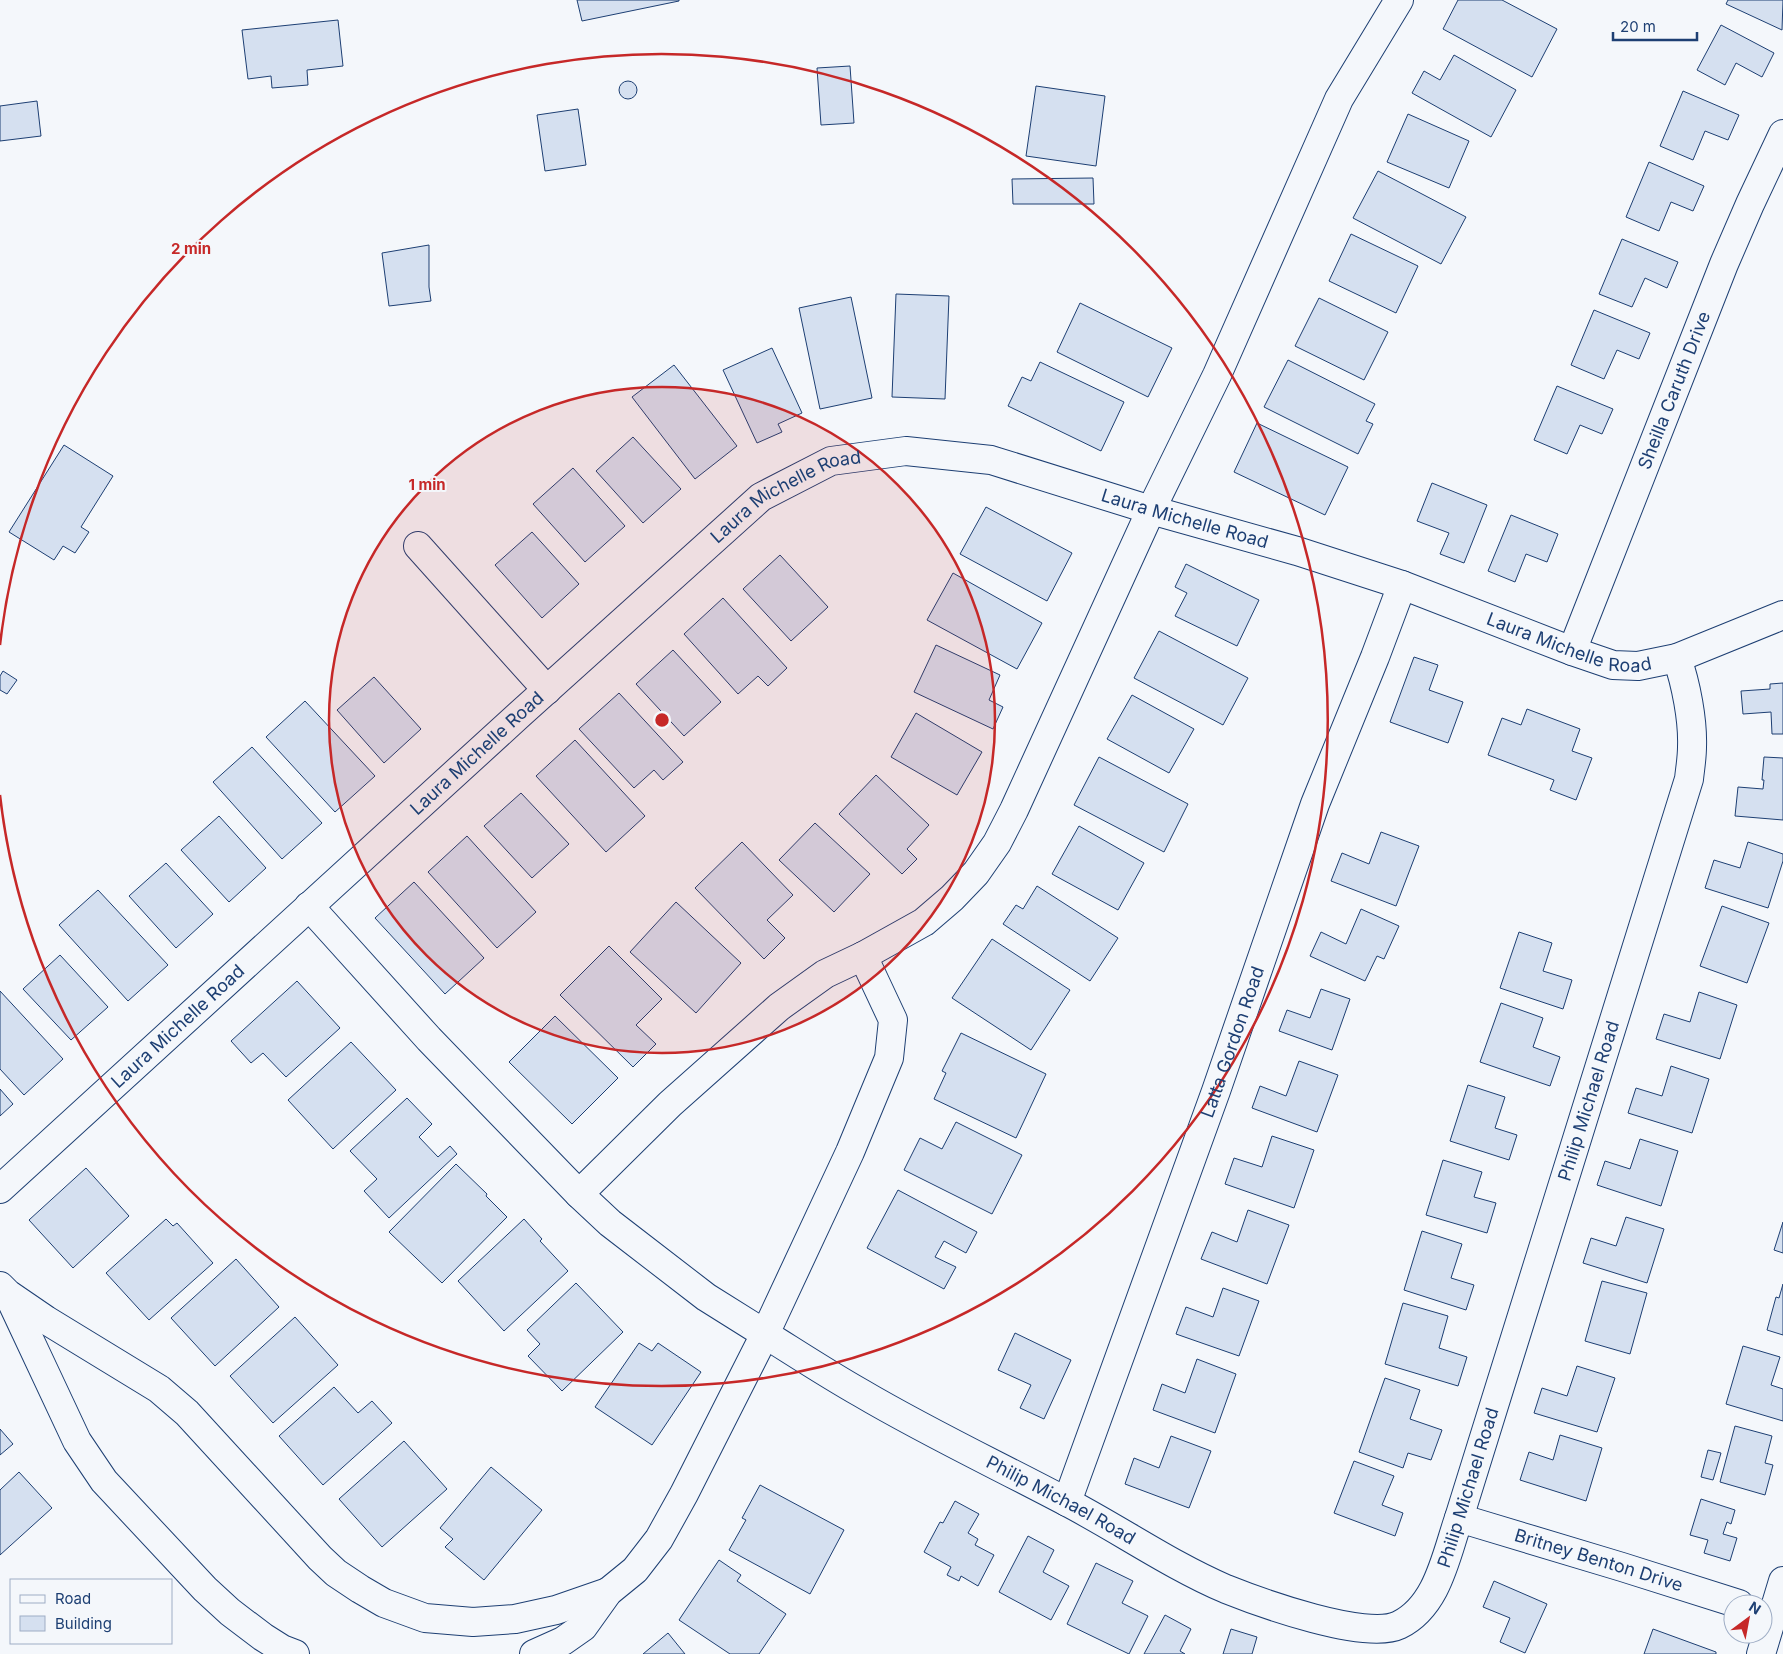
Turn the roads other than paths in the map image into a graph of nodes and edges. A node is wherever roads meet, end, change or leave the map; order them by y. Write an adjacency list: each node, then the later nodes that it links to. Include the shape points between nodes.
1 (1399, 0): 3 (street, via 1339,99 1217,375)
2 (1783, 134): 7 (street, Sheilla Caruth Drive, via 1724,264)
3 (1151, 510): 5 (street, Laura Michelle Road, via 1297,551); 9 (street, Laura Michelle Road, via 991,460 906,451 831,461 761,497); 11 (street, via 997,843 976,873 924,922)
4 (418, 546): 9 (street)
5 (1402, 585): 7 (street, Laura Michelle Road); 16 (street, Latta Gordon Road, via 1315,804 1216,1091)
6 (1783, 614): 8 (street, Laura Michelle Road)
7 (1572, 651): 8 (street, Laura Michelle Road, via 1613,665 1638,666)
8 (1677, 658): 17 (street, Philip Michael Road, via 1689,712 1692,747 1689,779)
9 (548, 690): 10 (street, Laura Michelle Road)
10 (309, 906): 12 (street, Laura Michelle Road); 13 (street, Philip Michael Road, via 429,1039)
11 (863, 956): 13 (street, via 825,974 779,1007 670,1104); 15 (street, via 893,1020 889,1058 850,1152)
12 (0, 1189)
13 (579, 1194): 15 (street, Philip Michael Road, via 610,1223 706,1297)
14 (4, 1290): 19 (street, via 46,1320 159,1389 193,1420 320,1558 336,1573 384,1603 425,1618 473,1622 515,1620); 22 (street, via 77,1441 104,1481 230,1612 263,1637)
15 (765, 1334): 16 (street, Philip Michael Road, via 861,1394); 19 (street, via 659,1539 635,1570)
16 (1067, 1502): 17 (street, Philip Michael Road, via 1228,1590 1316,1618 1375,1630 1398,1626 1428,1599 1438,1580)
17 (1459, 1518): 20 (street, Britney Benton Drive)
18 (1783, 1580): 21 (street)
19 (608, 1592): 23 (street, via 582,1628)
20 (1723, 1599)
21 (1773, 1615)
22 (295, 1654)
23 (534, 1654)

